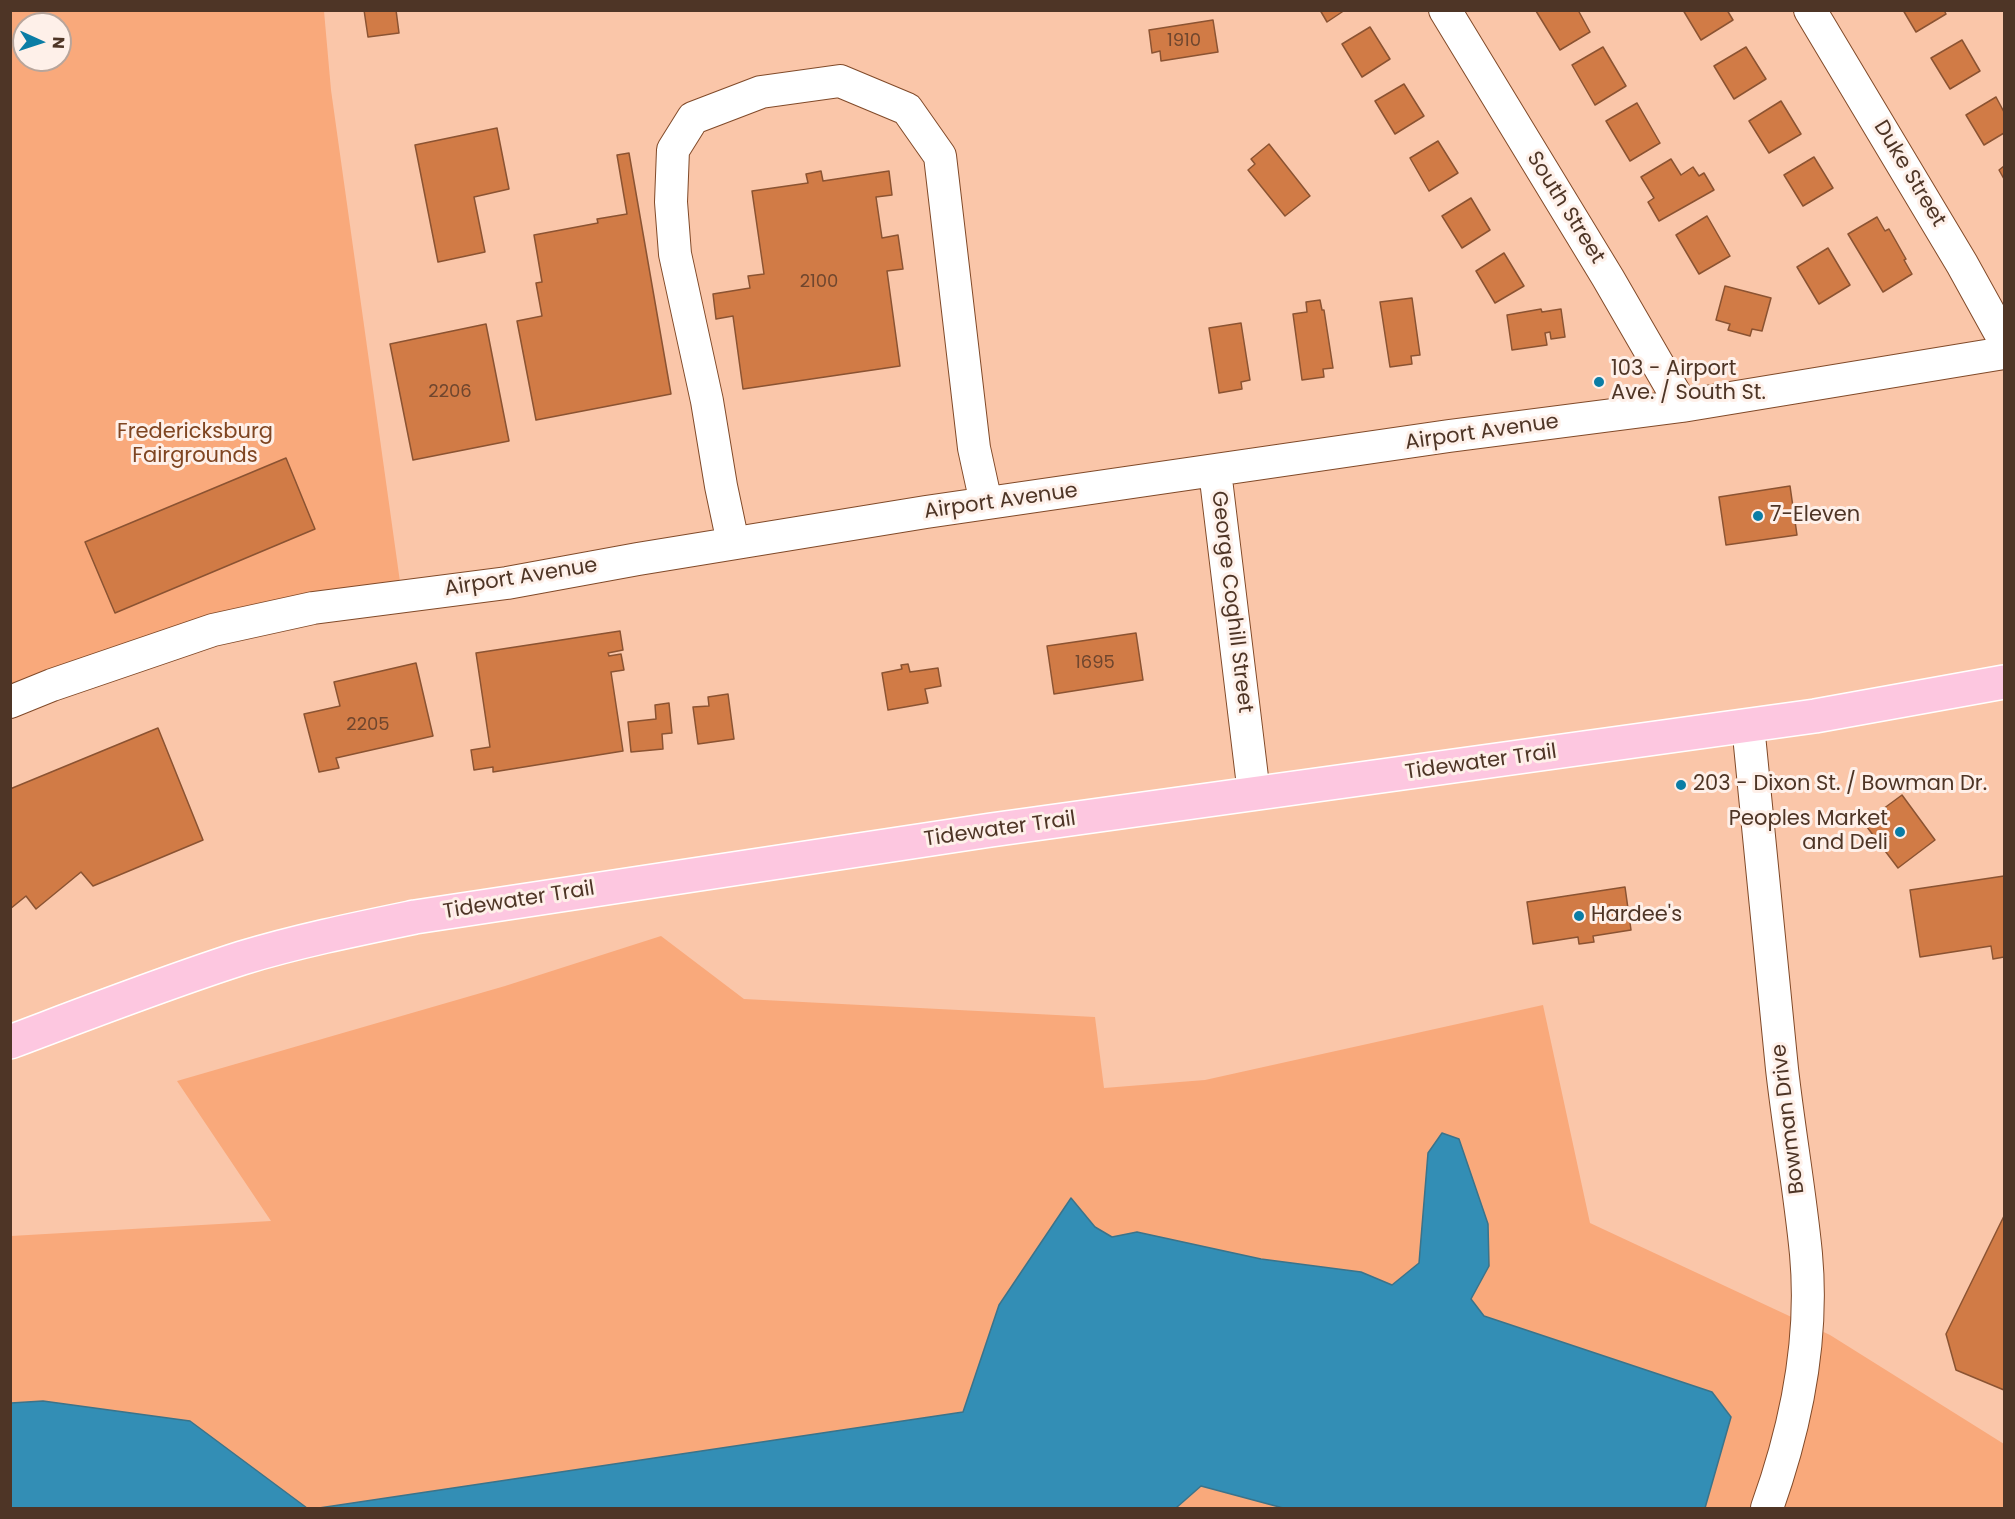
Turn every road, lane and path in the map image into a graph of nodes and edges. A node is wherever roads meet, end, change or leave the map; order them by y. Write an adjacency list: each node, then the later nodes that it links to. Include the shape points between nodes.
1 (1445, 10): 5 (street, South Street)
2 (1810, 10): 3 (street, Duke Street)
3 (2004, 340)
4 (2004, 353): 5 (street, Airport Avenue)
5 (1682, 406): 6 (street, Airport Avenue)
6 (1215, 471): 7 (street, Airport Avenue); 12 (street, George Coghill Street)
7 (986, 504): 8 (street, Airport Avenue); 8 (street, via 974,448 940,156 907,109 840,81 761,92 693,118 673,150 675,254)
8 (733, 543): 10 (street, Airport Avenue, via 507,583 284,613 213,630)
9 (2004, 682): 11 (main road, Tidewater Trail)
10 (10, 702)
11 (1748, 725): 12 (main road, Tidewater Trail); 14 (street, Bowman Drive, via 1807,1291 1801,1384 1789,1442)
12 (1254, 795): 13 (main road, Tidewater Trail, via 979,832 415,917 339,932 245,957)
13 (10, 1042)
14 (1767, 1509)

